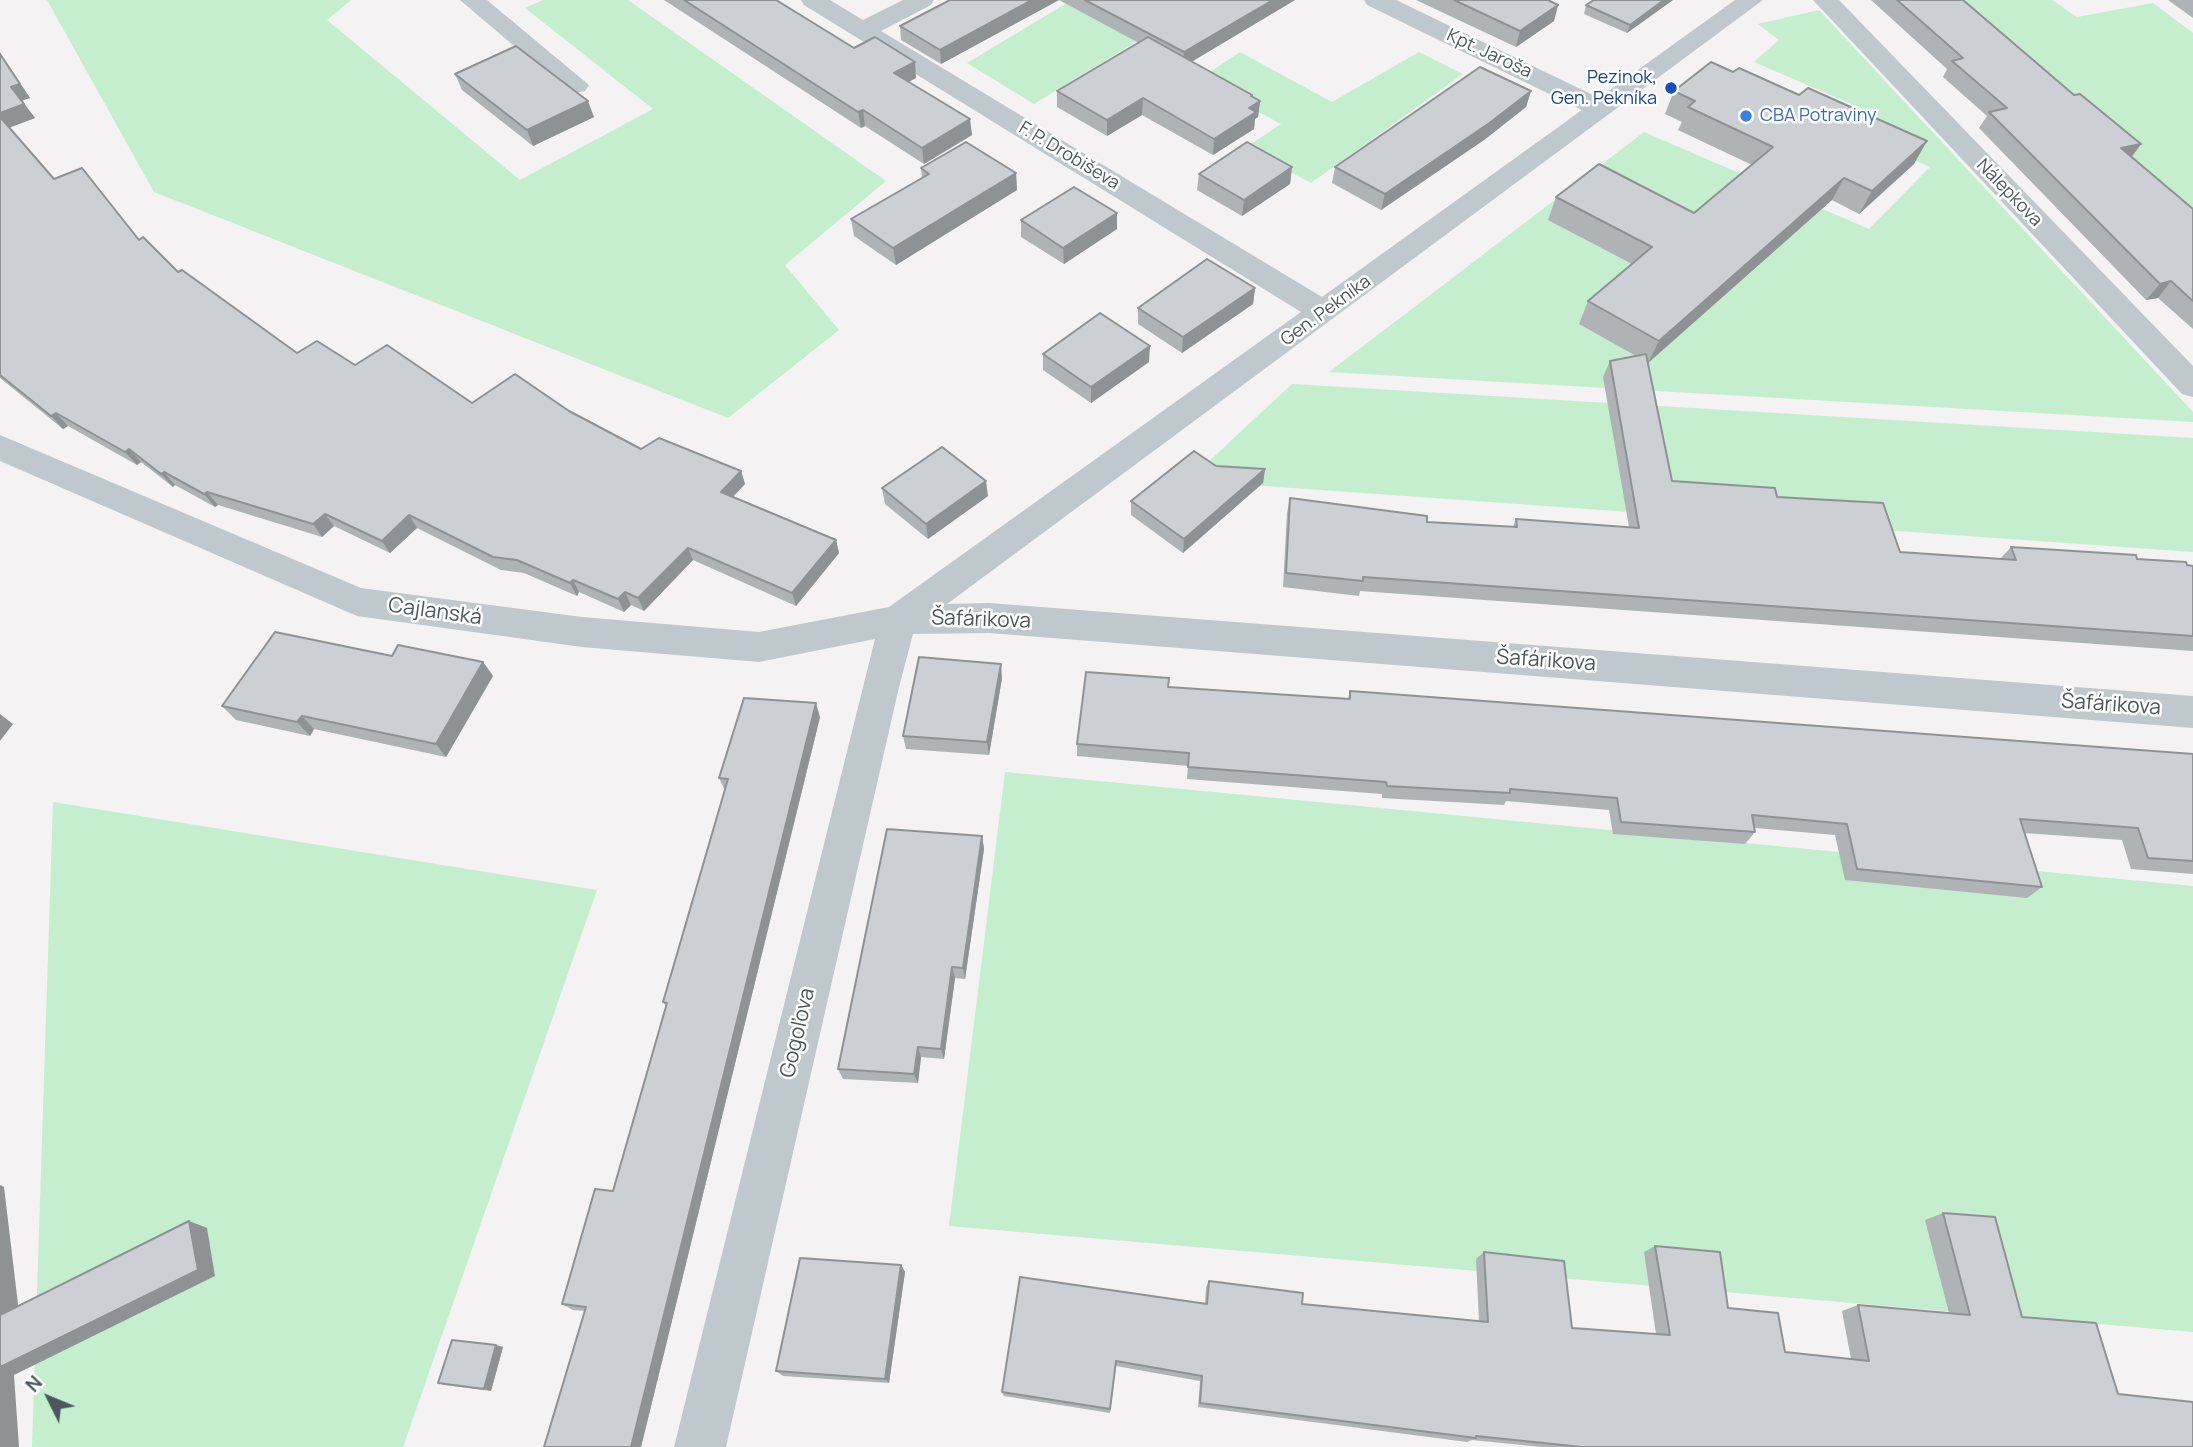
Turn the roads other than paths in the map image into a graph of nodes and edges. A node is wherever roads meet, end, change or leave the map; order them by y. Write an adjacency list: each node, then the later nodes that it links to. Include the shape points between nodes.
1 (471, 0): 8 (street)
2 (813, 0): 7 (street, F. P. Drobiševa)
3 (922, 0): 7 (street)
4 (1376, 0): 9 (street, Kpt. Jaroša)
5 (1751, 0): 9 (street, Gen. Pekníka)
6 (1825, 0): 11 (street, Nálepkova)
7 (863, 30): 10 (street, F. P. Drobiševa)
8 (576, 85)
9 (1601, 109): 10 (street, Gen. Pekníka)
10 (1324, 312): 13 (street, Gen. Pekníka)
11 (2193, 386)
12 (0, 447): 13 (street, Cajlanská, via 357,602 582,632 759,647)
13 (899, 620): 14 (street, Šafárikova, via 989,618); 15 (street, Gogoľova)
14 (2193, 712)
15 (699, 1447)

